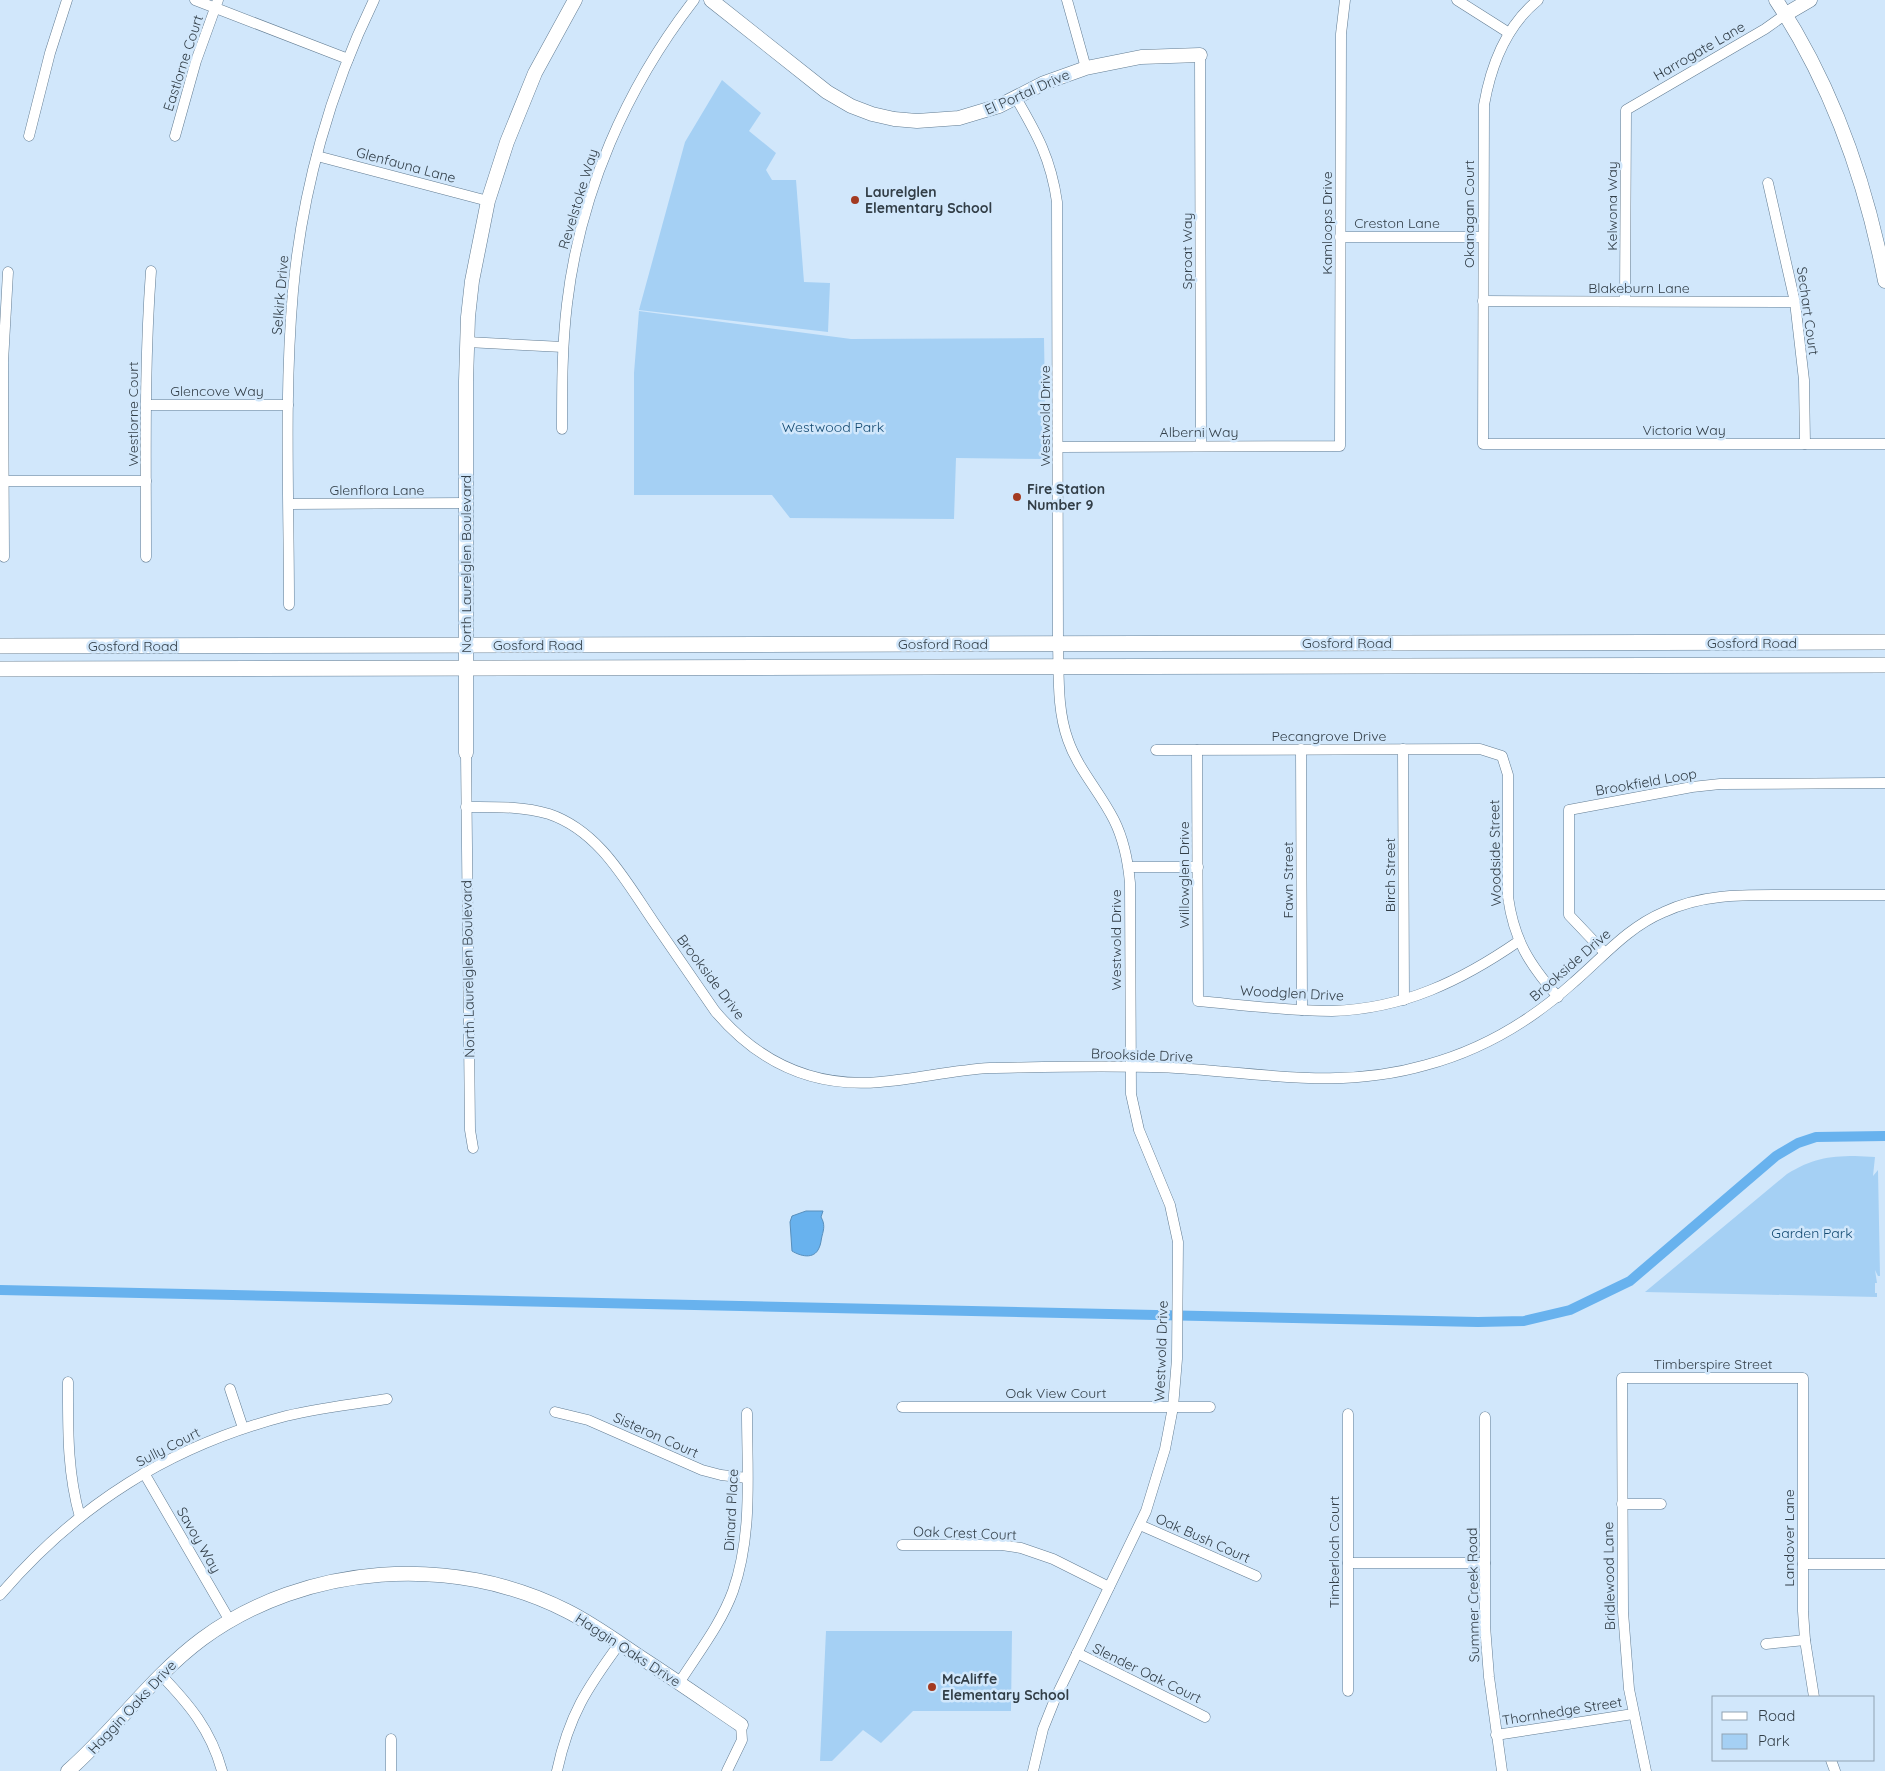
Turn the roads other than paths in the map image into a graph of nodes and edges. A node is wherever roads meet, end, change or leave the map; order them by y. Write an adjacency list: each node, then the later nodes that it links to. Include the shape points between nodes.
1 (66, 0): 21 (street)
2 (195, 0): 13 (street)
3 (374, 0): 17 (street, Selkirk Drive)
4 (575, 0): 25 (street, North Laurelglen Boulevard, via 520,107)
5 (694, 0): 35 (street, Revelstoke Way, via 640,81 599,169 571,273)
6 (711, 0): 19 (street, El Portal Drive, via 818,87 872,114 940,121 978,114)
7 (1067, 0): 18 (street)
8 (1346, 0): 26 (street, Kamloops Drive, via 1341,34)
9 (1458, 0): 15 (street)
10 (1538, 0): 15 (street, Okanagan Court)
11 (1776, 0): 14 (street)
12 (1810, 0): 14 (street)
13 (217, 4): 17 (street); 22 (street, Eastlorne Court, via 196,61)
14 (1786, 14): 20 (street, Harrogate Lane); 30 (street, via 1824,87 1854,162)
15 (1509, 34): 27 (street, Okanagan Court, via 1493,66 1484,105)
16 (1200, 55): 18 (street, El Portal Drive, via 1141,57); 43 (street, Sproat Way)
17 (348, 59): 23 (street, Selkirk Drive)
18 (1086, 68): 19 (street, El Portal Drive, via 1044,83)
19 (1016, 98): 42 (street, Westwold Drive, via 1048,160 1057,202)
20 (1626, 110): 32 (street, Kelwona Way)
21 (29, 136)
22 (175, 136)
23 (317, 156): 25 (street, Glenfauna Lane); 37 (street, Selkirk Drive, via 293,289)
24 (1768, 183): 33 (street, Sechart Court)
25 (488, 201): 34 (street, North Laurelglen Boulevard, via 472,280)
26 (1340, 237): 27 (street, Creston Lane); 44 (street, Kamloops Drive)
27 (1483, 237): 31 (street, Okanagan Court)
28 (151, 271): 36 (street, Westlorne Court)
29 (8, 272): 45 (street)
30 (1885, 281)
31 (1483, 301): 32 (street, Blakeburn Lane); 39 (street, Okanagan Court)
32 (1625, 301): 33 (street, Blakeburn Lane)
33 (1795, 302): 40 (street, Sechart Court, via 1804,380)
34 (467, 342): 35 (street); 47 (street, North Laurelglen Boulevard)
35 (563, 347): 38 (street, Revelstoke Way)
36 (146, 405): 37 (street, Glencove Way); 46 (street, Westlorne Court)
37 (288, 405): 48 (street, Selkirk Drive)
38 (562, 429)
39 (1483, 444): 40 (street, Victoria Way)
40 (1804, 444): 41 (street, Victoria Way)
41 (1885, 444)
42 (1059, 446): 43 (street, Alberni Way); 53 (street, Westwold Drive)
43 (1201, 446): 44 (street, Alberni Way)
44 (1340, 446)
45 (2, 481): 46 (street); 49 (street)
46 (146, 481): 50 (street, Westlorne Court)
47 (466, 503): 48 (street, Glenflora Lane); 54 (street, North Laurelglen Boulevard)
48 (289, 504): 51 (street, Selkirk Drive)
49 (4, 557)
50 (146, 557)
51 (289, 605)
52 (1885, 642): 53 (main road, Gosford Road)
53 (1058, 644): 54 (main road, Gosford Road); 57 (street, Westwold Drive)
54 (465, 645): 55 (main road, Gosford Road); 58 (street, North Laurelglen Boulevard)
55 (0, 646)
56 (1885, 664): 57 (main road, Gosford Road)
57 (1059, 667): 58 (main road, Gosford Road); 68 (street, Westwold Drive, via 1062,722 1068,740 1113,818)
58 (466, 668): 59 (main road, Gosford Road); 64 (street, North Laurelglen Boulevard)
59 (0, 669)
60 (1403, 749): 63 (street, Pecangrove Drive); 65 (street, Pecangrove Drive, via 1480,749); 74 (street, Birch Street)
61 (1156, 750): 62 (street, Pecangrove Drive)
62 (1197, 750): 63 (street, Pecangrove Drive); 69 (street, Willowglen Drive)
63 (1301, 750): 76 (street, Fawn Street)
64 (466, 753): 67 (street, North Laurelglen Boulevard)
65 (1502, 756): 71 (street, Woodside Street, via 1508,775 1508,896)
66 (1885, 784): 72 (street, Brookfield Loop, via 1720,784 1569,810 1569,915)
67 (466, 806): 77 (street, Brookside Drive, via 510,807 549,814 585,834 612,862 728,1026 760,1052 797,1072 833,1081 863,1083 962,1069); 78 (street, North Laurelglen Boulevard, via 470,1130)
68 (1128, 867): 69 (street); 77 (street, Westwold Drive)
69 (1198, 867): 75 (street, Willowglen Drive)
70 (1885, 895): 72 (street, Brookside Drive, via 1706,898 1663,912 1643,923)
71 (1519, 941): 73 (street, Woodside Street, via 1536,972); 74 (street, Woodglen Drive, via 1480,968)
72 (1605, 953): 73 (street, Brookside Drive)
73 (1558, 996): 77 (street, Brookside Drive, via 1488,1042 1397,1073 1365,1078 1307,1079)
74 (1404, 1000): 76 (street, Woodglen Drive, via 1358,1009)
75 (1198, 1001): 76 (street, Woodglen Drive)
76 (1302, 1010)
77 (1130, 1067): 85 (street, Westwold Drive, via 1134,1113 1170,1205 1178,1242 1177,1359)
78 (473, 1148)
79 (1622, 1378): 80 (street, Timberspire Street); 94 (street, Bridlewood Lane)
80 (1803, 1378): 101 (street, Landover Lane)
81 (68, 1382): 96 (street, via 70,1474)
82 (230, 1388): 91 (street)
83 (387, 1399): 91 (street, Sully Court, via 296,1414)
84 (902, 1407): 85 (street, Oak View Court)
85 (1173, 1407): 86 (street, Oak View Court); 97 (street, Westwold Drive, via 1165,1450)
86 (1210, 1407)
87 (556, 1412): 93 (street, Sisteron Court, via 588,1420 702,1470)
88 (747, 1412): 93 (street, Dinard Place)
89 (1348, 1414): 99 (street, Timberloch Court)
90 (1485, 1417): 100 (street, Summer Creek Road)
91 (243, 1428): 92 (street, Sully Court)
92 (144, 1473): 96 (street, Sully Court); 106 (street, Savoy Way)
93 (747, 1478): 112 (street, Dinard Place, via 747,1525 732,1591 711,1634)
94 (1622, 1504): 95 (street); 115 (street, Bridlewood Lane, via 1623,1612)
95 (1661, 1504)
96 (80, 1517): 105 (street, Sully Court, via 45,1547)
97 (1140, 1526): 103 (street, Oak Bush Court); 104 (street, Westwold Drive)
98 (902, 1545): 104 (street, Oak Crest Court, via 1002,1545 1021,1548)
99 (1348, 1563): 100 (street); 113 (street, Timberloch Court)
100 (1485, 1564): 118 (street, Summer Creek Road, via 1485,1626)
101 (1803, 1564): 102 (street); 107 (street, Landover Lane)
102 (1885, 1564)
103 (1256, 1576)
104 (1109, 1588): 110 (street, Westwold Drive)
105 (0, 1595)
106 (230, 1621): 108 (street, Haggin Oaks Drive, via 258,1606 310,1587 366,1576 422,1574 478,1580 538,1598 587,1622); 111 (street, Haggin Oaks Drive)
107 (1805, 1640): 109 (street); 114 (street, Landover Lane)
108 (620, 1643): 112 (street, Haggin Oaks Drive); 123 (street, via 579,1703)
109 (1766, 1644)
110 (1077, 1653): 116 (street, Slender Oak Court); 125 (street, Westwold Drive, via 1046,1721)
111 (160, 1674): 120 (street, Haggin Oaks Drive, via 108,1733); 121 (street, via 199,1718)
112 (679, 1683): 117 (street, Haggin Oaks Drive)
113 (1348, 1691)
114 (1814, 1696)
115 (1633, 1714): 118 (street, Thornhedge Street); 127 (street, Bridlewood Lane)
116 (1205, 1717)
117 (741, 1725): 124 (street, via 742,1740)
118 (1496, 1734): 126 (street, Summer Creek Road)
119 (391, 1739): 122 (street)
120 (68, 1771)
121 (222, 1771)
122 (391, 1771)
123 (557, 1771)
124 (727, 1771)
125 (1033, 1771)
126 (1502, 1771)
127 (1646, 1771)

